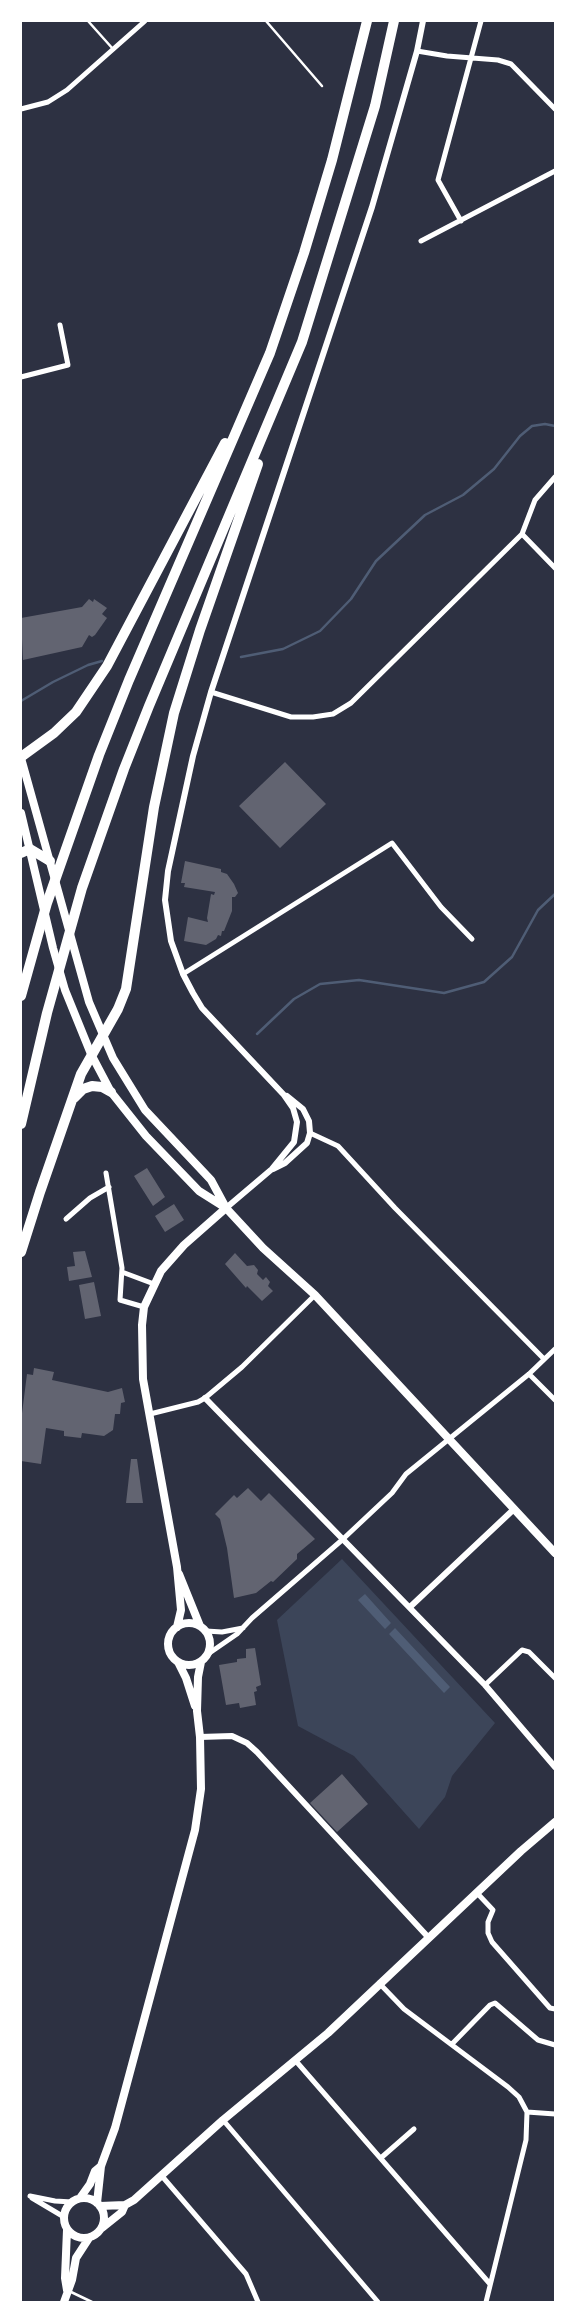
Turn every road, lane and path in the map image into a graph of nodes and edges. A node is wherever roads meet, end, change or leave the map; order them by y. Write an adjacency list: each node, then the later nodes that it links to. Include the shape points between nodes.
1 (88, 21): 8 (lane)
2 (145, 21): 8 (street)
3 (266, 21): 11 (lane)
4 (367, 21): 19 (highway, via 307,244)
5 (394, 21): 20 (highway, via 375,106 302,342)
6 (423, 21): 9 (street)
7 (481, 21): 10 (street)
8 (112, 49): 12 (street, via 56,98)
9 (417, 51): 10 (street); 24 (street, via 372,207)
10 (472, 58): 13 (street, via 511,64); 15 (street, via 438,180)
11 (322, 86)
12 (21, 109)
13 (555, 109)
14 (555, 170): 15 (street)
15 (461, 220): 16 (street)
16 (421, 240)
17 (60, 325): 18 (street, via 68,365)
18 (21, 377)
19 (259, 378): 25 (highway, via 107,666 76,712); 31 (highway, via 129,680 47,903)
20 (285, 384): 32 (highway, via 174,712 154,807 126,989); 37 (highway, via 145,715 82,888 46,1013)
21 (555, 477): 22 (street, via 536,500)
22 (522, 534): 23 (street); 24 (street, via 351,703 333,714 313,718 291,717)
23 (555, 568)
24 (211, 692): 30 (street, via 193,756 165,900 171,941)
25 (21, 758): 28 (main road)
26 (21, 813): 27 (main road)
27 (25, 851): 28 (highway); 33 (main road, via 65,990)
28 (50, 861): 32 (main road, via 89,1002)
29 (472, 939): 30 (street, via 440,907 392,843)
30 (183, 974): 35 (street, via 202,1008)
31 (21, 996)
32 (102, 1034): 33 (highway); 42 (main road, via 145,1110 211,1180)
33 (91, 1054): 34 (main road); 36 (highway)
34 (111, 1092): 36 (highway, via 92,1086); 42 (main road, via 146,1136 200,1191)
35 (284, 1095): 38 (street, via 303,1109); 39 (street, via 293,1108 296,1136)
36 (71, 1100): 44 (highway)
37 (21, 1124)
38 (310, 1133): 39 (street, via 302,1148 285,1163); 50 (street, via 338,1146)
39 (272, 1169): 42 (street)
40 (106, 1173): 41 (street)
41 (108, 1187): 43 (street); 45 (street)
42 (226, 1208): 46 (main road, via 171,1258); 47 (main road)
43 (66, 1219)
44 (21, 1252)
45 (122, 1272): 46 (street); 48 (street, via 120,1300)
46 (154, 1284): 48 (main road)
47 (315, 1295): 52 (street); 55 (main road)
48 (144, 1307): 54 (main road, via 141,1360)
49 (555, 1349): 50 (street)
50 (544, 1359): 51 (street)
51 (528, 1374): 53 (street); 55 (street)
52 (205, 1398): 54 (street); 57 (street)
53 (555, 1400)
54 (150, 1414): 59 (main road)
55 (449, 1439): 56 (main road); 57 (street, via 406,1474 392,1493)
56 (513, 1510): 58 (main road); 60 (street)
57 (342, 1540): 60 (street); 63 (street)
58 (555, 1553)
59 (176, 1567): 61 (main road, via 181,1610); 62 (main road)
60 (410, 1607): 68 (street)
61 (177, 1627): 62 (main road, via 188,1623); 65 (main road, via 171,1633 168,1645)
62 (203, 1628): 63 (street, via 222,1632); 64 (main road, via 210,1642)
63 (243, 1628): 64 (street)
64 (208, 1654): 66 (main road)
65 (178, 1662): 66 (main road, via 189,1665); 69 (main road)
66 (201, 1662): 69 (main road)
67 (555, 1678): 68 (street, via 529,1652 522,1650)
68 (485, 1685): 71 (street)
69 (197, 1711): 70 (main road)
70 (200, 1737): 74 (street, via 232,1736 247,1743); 85 (main road, via 200,1789 195,1830 115,2128)
71 (555, 1766)
72 (555, 1822): 73 (main road)
73 (477, 1893): 74 (main road); 76 (street, via 492,1910 488,1922 492,1942 550,2008)
74 (428, 1937): 75 (main road)
75 (379, 1983): 77 (street, via 404,2009); 79 (main road)
76 (555, 2009)
77 (452, 2044): 78 (street, via 495,2003 538,2040); 80 (street, via 508,2087 519,2097)
78 (555, 2045)
79 (295, 2060): 82 (main road); 84 (street)
80 (527, 2112): 81 (street); 95 (street, via 526,2140)
81 (555, 2114)
82 (223, 2120): 86 (main road); 100 (street)
83 (414, 2129): 84 (street)
84 (382, 2158): 95 (street)
85 (101, 2166): 87 (main road); 89 (main road)
86 (162, 2175): 90 (main road); 99 (street, via 246,2274)
87 (80, 2198): 88 (main road); 89 (main road)
88 (72, 2202): 91 (main road, via 67,2206); 91 (street, via 30,2196)
89 (98, 2204): 90 (main road); 92 (main road, via 104,2216)
90 (126, 2205): 92 (main road)
91 (64, 2217): 93 (main road)
92 (102, 2228): 94 (main road)
93 (67, 2230): 94 (main road, via 76,2238); 96 (main road, via 65,2278)
94 (89, 2238): 96 (main road, via 76,2258)
95 (490, 2284): 101 (street)
96 (68, 2290): 97 (main road); 98 (lane)
97 (64, 2302)
98 (92, 2302)
99 (258, 2302)
100 (378, 2302)
101 (486, 2302)

